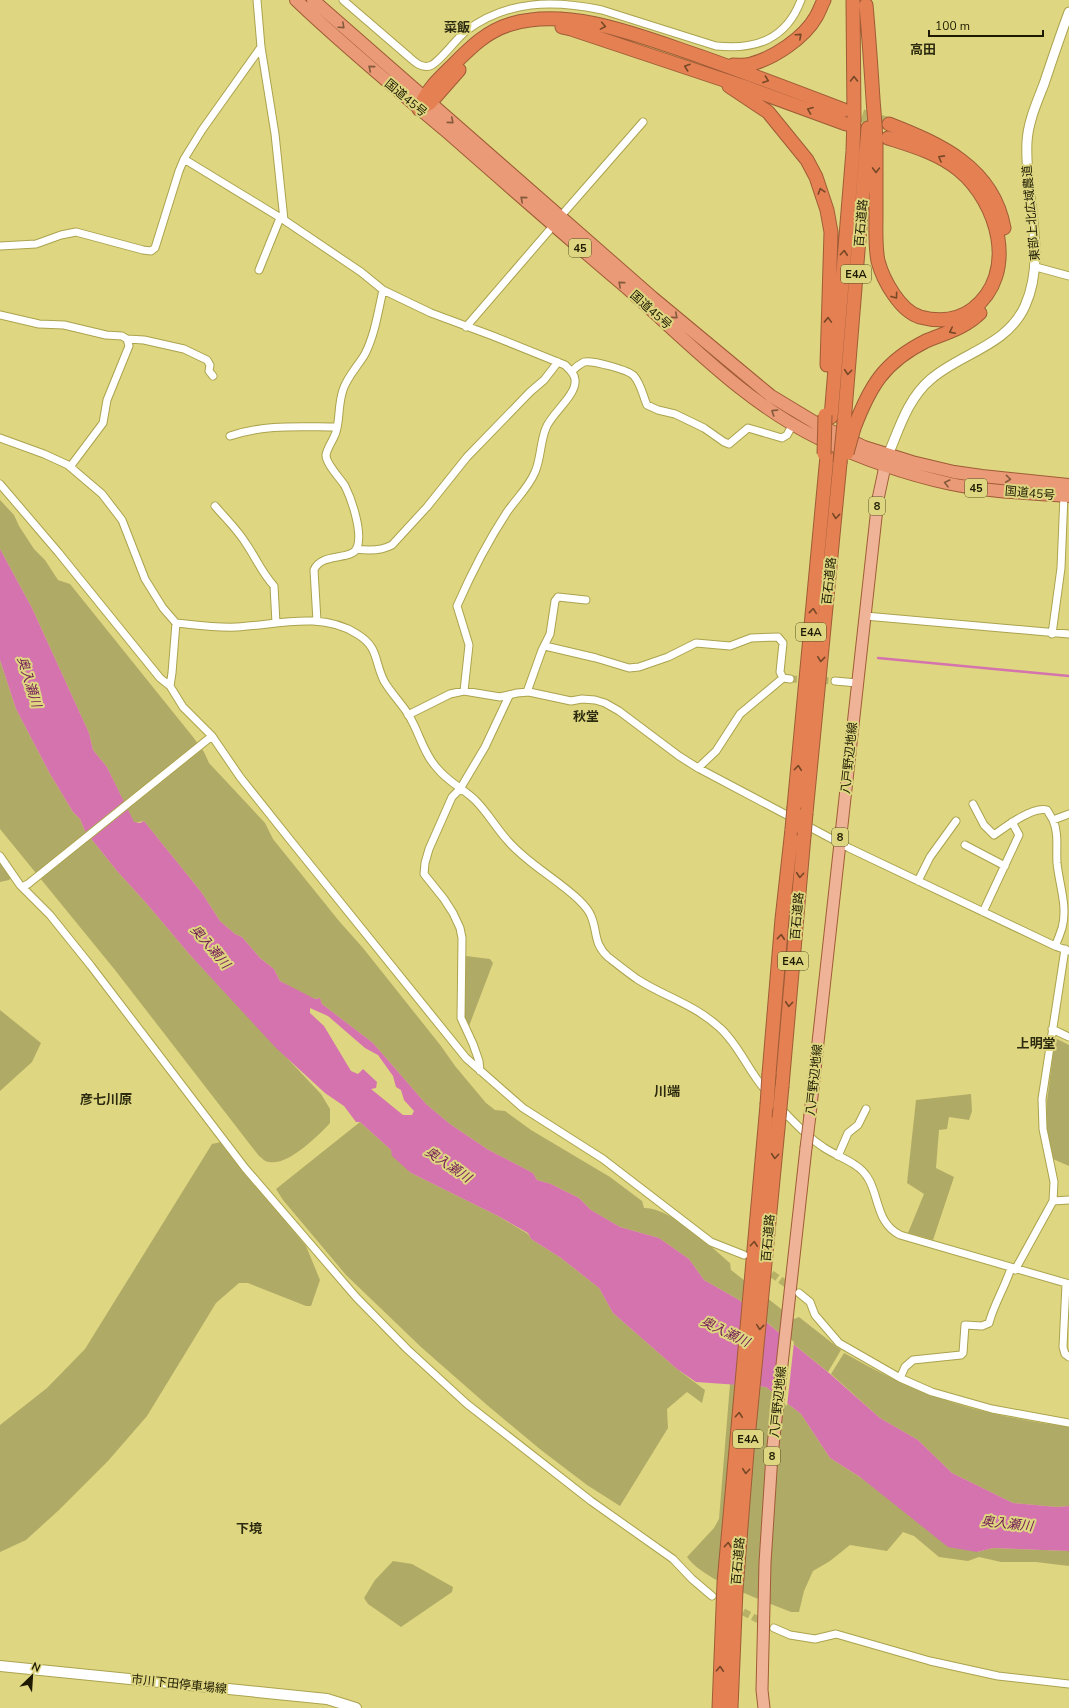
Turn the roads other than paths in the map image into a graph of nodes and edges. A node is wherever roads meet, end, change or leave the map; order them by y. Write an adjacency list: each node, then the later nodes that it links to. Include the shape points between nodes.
1 (257, 0): 10 (street)
2 (296, 0): 13 (highway, 国道45号 / 45, one-way to 2, via 350,50)
3 (313, 0): 13 (highway, 国道45号 / 45, one-way to 13)
4 (343, 0): 5 (street, via 419,65 425,66 432,65 468,30 490,14 531,3 602,10 716,46 734,48 766,41 780,32 791,20)
5 (801, 0)
6 (824, 0): 11 (highway, one-way to 6, via 750,65 785,48 816,18)
7 (853, 0): 14 (highway, E4A, one-way to 7)
8 (866, 3): 17 (highway, one-way to 17, via 876,144 875,241 878,262 888,286 900,302 916,315 934,321 966,314 981,303 992,286 998,265 999,246 995,222 975,186 960,170 943,158 921,148); 34 (highway, 百石道路 / E4A, one-way to 34, via 868,124)
9 (1069, 12): 22 (street, 東部上北広域農道, via 1034,111 1027,140 1027,173)
10 (261, 47): 18 (street); 19 (street, via 275,134)
11 (727, 66): 13 (highway, one-way to 11, via 472,46 492,32 510,24 533,20 558,19 623,30); 14 (highway, one-way to 14)
12 (718, 78): 13 (highway, one-way to 13, via 571,29 552,26 528,27 494,40 477,52); 14 (highway, one-way to 12); 32 (highway, one-way to 12, via 831,232 823,197 807,160 768,112)
13 (424, 102): 20 (highway, 国道45号 / 45)
14 (848, 117): 32 (highway, 百石道路 / E4A, one-way to 14, via 853,151)
15 (643, 122): 20 (street)
16 (889, 124): 34 (highway, one-way to 34, via 929,140 957,156 989,189 999,207 1008,264 1002,285 990,304 973,320 926,341 892,363 877,380)
17 (888, 138)
18 (184, 158): 19 (street); 21 (street, via 157,242 151,251 76,232 36,244)
19 (282, 219): 23 (street); 25 (street, via 361,272)
20 (557, 221): 27 (street); 33 (highway, 国道45号 / 45, one-way to 20, via 740,387); 38 (highway, 国道45号 / 45, one-way to 38, via 771,396)
21 (0, 246)
22 (1036, 267): 24 (street); 38 (street, 東部上北広域農道, via 1032,289 1013,326 994,341 942,370 925,385 906,412)
23 (259, 270)
24 (1069, 276)
25 (383, 290): 27 (street); 35 (street, via 371,338 342,390)
26 (0, 315): 28 (street, via 39,324 64,325)
27 (466, 327): 29 (street)
28 (127, 339): 31 (street, via 184,349 207,360 210,365 209,372); 39 (street, via 129,346 107,400 103,423)
29 (558, 362): 30 (street); 43 (street, via 544,380 466,457 392,545 385,549 368,551)
30 (572, 371): 33 (street, via 585,362 592,362 628,372 638,381 647,405 675,414 729,444 748,428 782,438 787,435); 55 (street, via 574,386 546,428 535,472 499,527 457,606 469,645)
31 (213, 376)
32 (828, 416): 95 (highway, 百石道路 / E4A, one-way to 32, bridge, via 724,1583 782,919 823,519)
33 (793, 424): 38 (highway, 国道45号 / 45, via 836,446)
34 (849, 425): 96 (highway, 百石道路 / E4A, one-way to 96, bridge, via 838,486 748,1439 736,1590)
35 (337, 427): 36 (street, via 249,429); 43 (street, via 326,454 349,497 358,528)
36 (230, 436)
37 (0, 438): 39 (street, via 44,454)
38 (886, 460): 41 (highway, 国道45号 / 45, via 952,484 980,489); 45 (main road, 八戸野辺地線 / 8, via 878,499)
39 (70, 467): 47 (street, via 102,494 122,520 145,579)
40 (0, 484): 54 (street, via 160,678)
41 (1067, 492): 49 (street, via 1061,568)
42 (215, 506): 48 (street, via 233,525 263,574 274,586)
43 (356, 549): 46 (street, via 352,553 322,560 316,564 314,570)
44 (586, 600): 51 (street, via 558,597)
45 (865, 616): 49 (street); 53 (main road, 八戸野辺地線 / 8)
46 (317, 621): 48 (street); 58 (street, via 335,623 357,634 372,647 380,673)
47 (176, 623): 48 (street, via 237,627); 54 (street)
48 (276, 623)
49 (1052, 634): 50 (street)
50 (1069, 634)
51 (545, 646): 56 (street); 60 (street, via 629,668 668,657 696,643 730,646 751,638 778,636 783,643 780,672 787,678 740,714 716,751)
52 (835, 681): 53 (street)
53 (858, 683): 67 (main road, 八戸野辺地線 / 8)
54 (170, 686): 59 (street)
55 (464, 691): 57 (street, via 491,697); 58 (street, via 450,694)
56 (527, 692): 57 (street); 60 (street, via 571,701 582,699 605,703)
57 (509, 696): 61 (street, via 495,728)
58 (408, 715): 61 (street, via 428,757 445,777)
59 (209, 738): 72 (street); 78 (street, via 466,1058)
60 (698, 768): 67 (street)
61 (460, 789): 78 (street, via 452,797 429,849 424,874 444,899 460,928 461,1018 473,1044); 80 (street, via 476,800 508,842 584,906 593,918 596,939 607,956 638,979 689,1005 723,1030 760,1084 822,1146)
62 (973, 804): 66 (street, via 984,825 994,835)
63 (1069, 814): 64 (street)
64 (1053, 820): 66 (street, via 1044,809); 74 (street, via 1056,826 1057,862 1063,902 1062,927)
65 (956, 821): 71 (street, via 930,856)
66 (1012, 822): 70 (street, via 1020,835)
67 (840, 842): 71 (street); 97 (main road, 八戸野辺地線 / 8, bridge, via 772,1455 765,1563 762,1690)
68 (965, 845): 70 (street)
69 (0, 856): 72 (street)
70 (1005, 866): 73 (street)
71 (918, 881): 73 (street)
72 (25, 885): 90 (street, via 91,966 245,1168 356,1297 407,1349 467,1404 592,1501 673,1559)
73 (983, 912): 74 (street)
74 (1055, 946): 75 (street)
75 (1067, 950): 76 (street)
76 (1052, 1028): 77 (street); 82 (street, via 1042,1099 1043,1129 1054,1182)
77 (1069, 1037)
78 (480, 1071): 83 (street, via 523,1108 603,1159 711,1242)
79 (866, 1109): 80 (street, via 858,1125 848,1133)
80 (838, 1156): 84 (street, via 858,1166 866,1175 884,1222 891,1230 900,1235)
81 (1069, 1200): 82 (street)
82 (1053, 1201): 84 (street)
83 (744, 1255)
84 (1013, 1269): 85 (street); 88 (street, via 993,1308 989,1323 982,1326 965,1325 961,1355 912,1360)
85 (1068, 1284): 87 (street, via 1063,1346)
86 (799, 1293): 88 (street, via 810,1302 816,1315 839,1343)
87 (1069, 1356)
88 (900, 1378): 89 (street, via 932,1392 992,1409)
89 (1069, 1423)
90 (712, 1596)
91 (774, 1628): 93 (street, via 815,1639 836,1634 930,1661 998,1676)
92 (0, 1666): 94 (main road, 市川下田停車場線, via 328,1699)
93 (1069, 1684)
94 (356, 1708)
95 (719, 1708)
96 (731, 1708)
97 (764, 1708)

